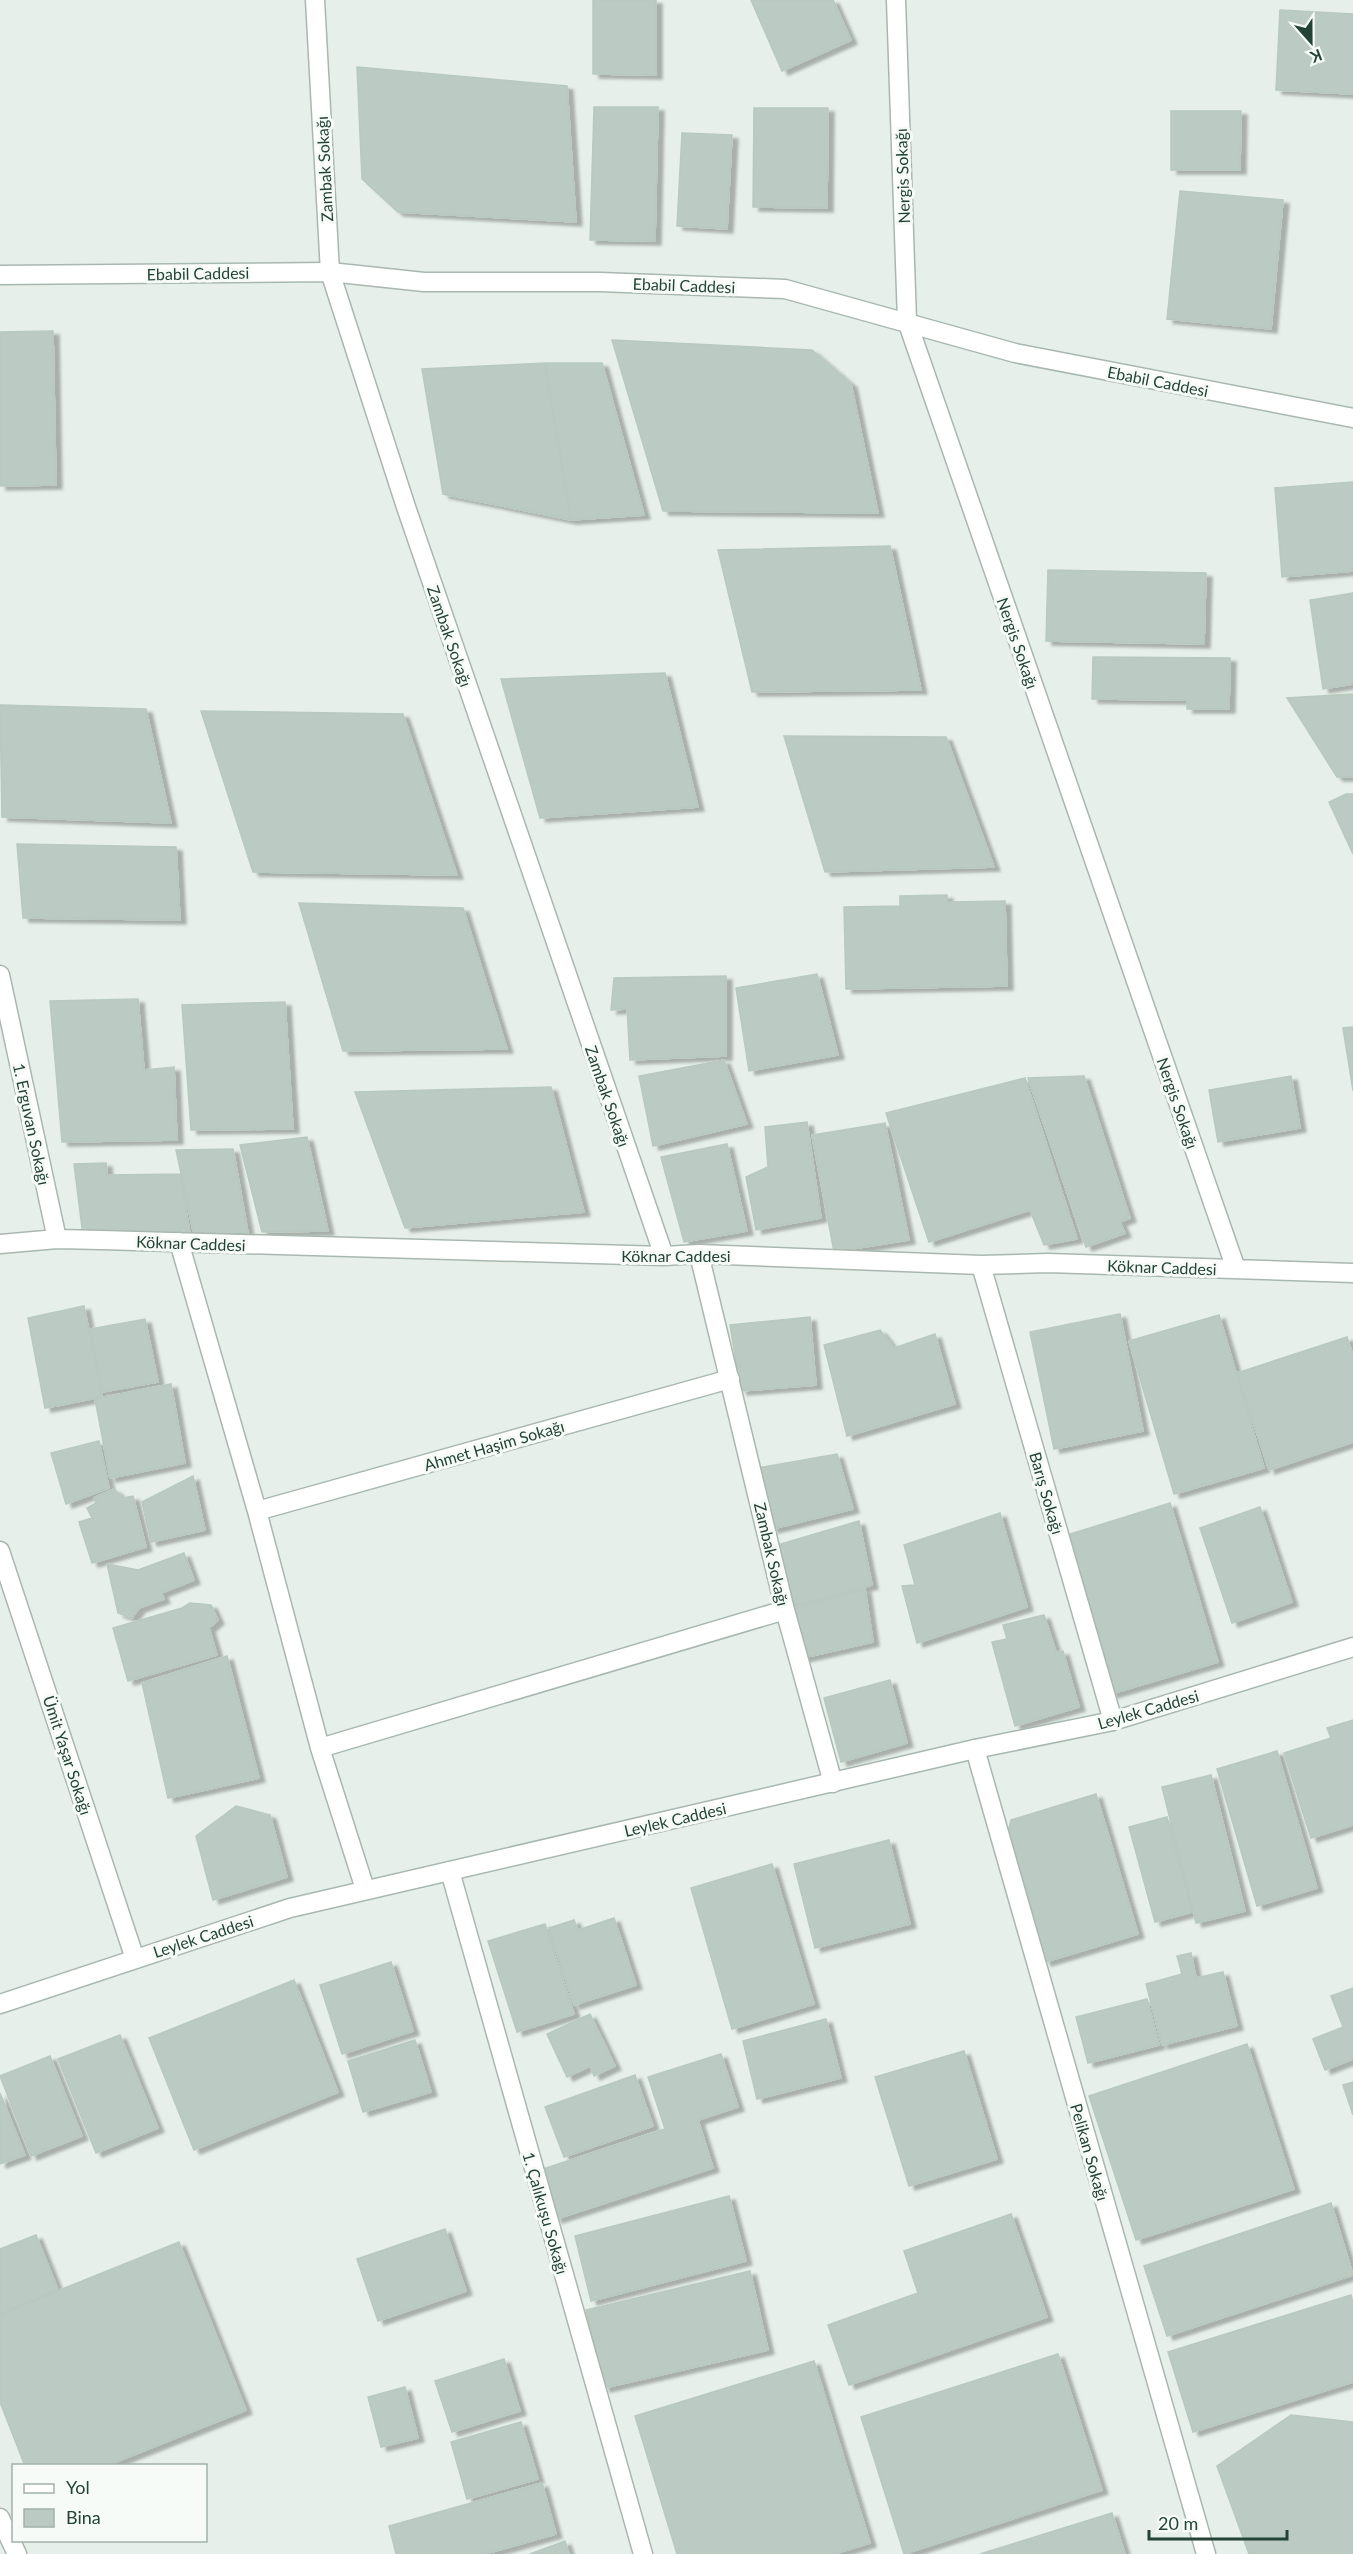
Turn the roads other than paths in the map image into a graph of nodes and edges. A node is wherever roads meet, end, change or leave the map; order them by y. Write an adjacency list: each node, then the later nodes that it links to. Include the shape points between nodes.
1 (315, 0): 3 (street, Zambak Sokağı)
2 (896, 0): 5 (street, Nergis Sokağı)
3 (330, 272): 4 (street, Ebabil Caddesi); 5 (street, Ebabil Caddesi, via 424,282 600,282 785,289); 12 (street, Zambak Sokağı, via 406,507)
4 (0, 275)
5 (907, 321): 6 (street, Ebabil Caddesi, via 1015,353); 14 (street, Nergis Sokağı)
6 (1353, 418)
7 (0, 975): 8 (street, 1. Erguvan Sokağı)
8 (57, 1239): 9 (street, Köknar Caddesi); 10 (street, Köknar Caddesi)
9 (179, 1242): 12 (street, Köknar Caddesi); 17 (street)
10 (0, 1244)
11 (699, 1254): 12 (street, Köknar Caddesi); 13 (street, Köknar Caddesi); 16 (street, Zambak Sokağı)
12 (664, 1256)
13 (981, 1265): 14 (street, Köknar Caddesi, via 1048,1263); 21 (street, Barış Sokağı)
14 (1236, 1269): 15 (street, Köknar Caddesi)
15 (1353, 1273)
16 (730, 1379): 17 (street, Ahmet Haşim Sokağı); 19 (street, Zambak Sokağı)
17 (257, 1511): 22 (street)
18 (0, 1551): 27 (street, Ümit Yaşar Sokağı)
19 (785, 1611): 22 (street); 24 (street, Zambak Sokağı)
20 (1353, 1647): 21 (street, Leylek Caddesi)
21 (1113, 1721): 23 (street, Leylek Caddesi)
22 (320, 1748): 26 (street)
23 (975, 1749): 24 (street, Leylek Caddesi); 32 (street, Pelikan Sokağı)
24 (833, 1783): 25 (street, Leylek Caddesi)
25 (450, 1871): 26 (street, Leylek Caddesi); 31 (street, 1. Çalıkuşu Sokağı)
26 (365, 1889): 27 (street, Leylek Caddesi, via 290,1908)
27 (135, 1959): 28 (street, Leylek Caddesi)
28 (0, 2004)
29 (0, 2518): 30 (street)
30 (17, 2554)
31 (643, 2554)
32 (1206, 2554)

